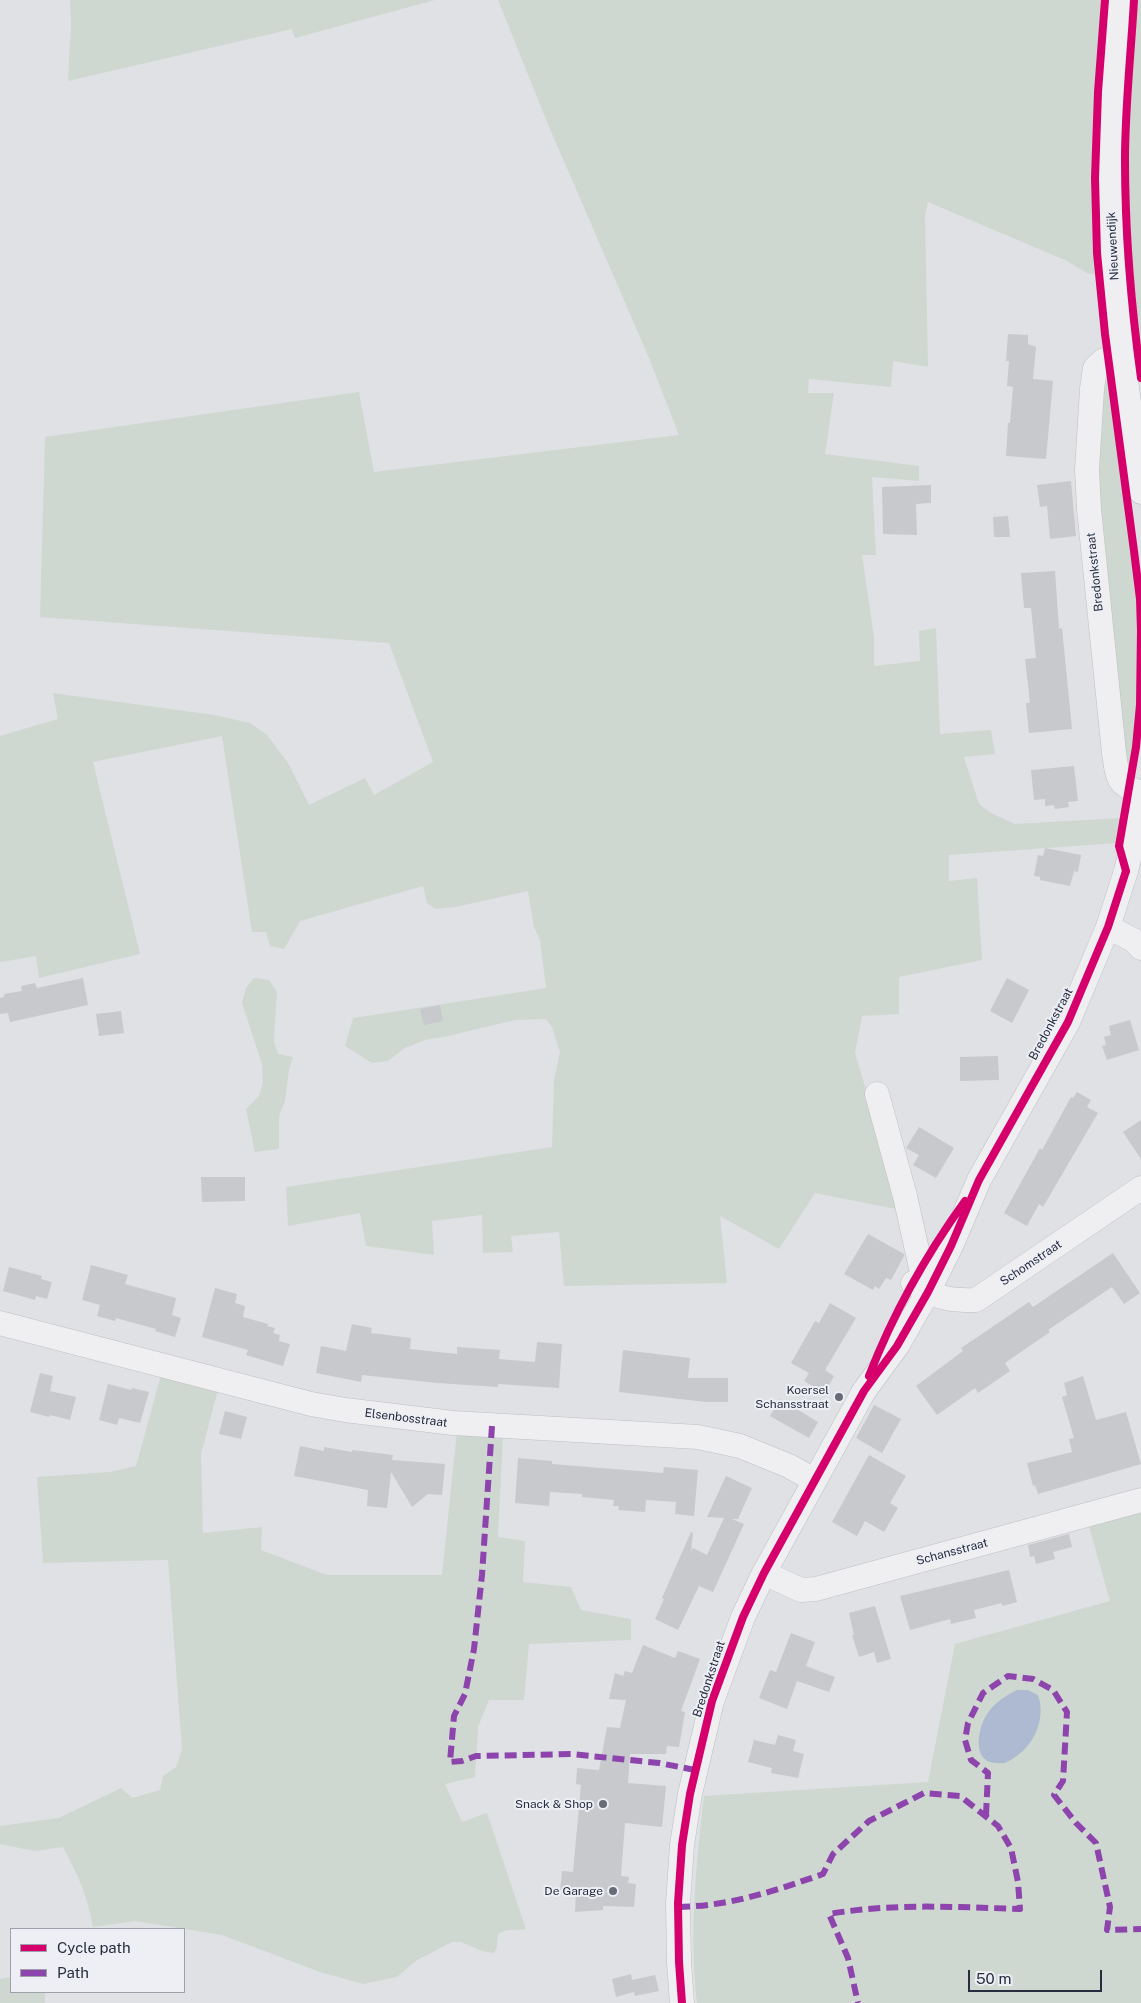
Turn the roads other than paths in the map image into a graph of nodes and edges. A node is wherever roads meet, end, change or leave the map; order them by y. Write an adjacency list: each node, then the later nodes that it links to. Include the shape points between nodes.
1 (1119, 0): 2 (street, Nieuwendijk, via 1110,179 1112,252)
2 (1123, 358): 3 (street, Nieuwendijk); 4 (street, Bredonkstraat, via 1104,360 1095,368 1087,480 1114,753 1122,784)
3 (1141, 492)
4 (1141, 793)
5 (1141, 809): 6 (street, Bredonkstraat)
6 (1108, 927): 7 (street); 10 (street, Bredonkstraat, via 1068,1022 979,1180 951,1246)
7 (1141, 948)
8 (877, 1094): 10 (street, via 906,1196)
9 (1141, 1188): 10 (street, Schomstraat, via 976,1300 954,1301)
10 (921, 1281): 12 (street, Bredonkstraat, via 883,1339 864,1391)
11 (0, 1323): 12 (street, Elsenbosstraat, via 311,1404 453,1423 698,1437 740,1446)
12 (814, 1480): 14 (street, Bredonkstraat)
13 (1141, 1500): 14 (street, Schansstraat, via 816,1589 801,1590)
14 (764, 1573): 15 (street, Bredonkstraat, via 717,1686 690,1794 678,1903)
15 (682, 2003)

